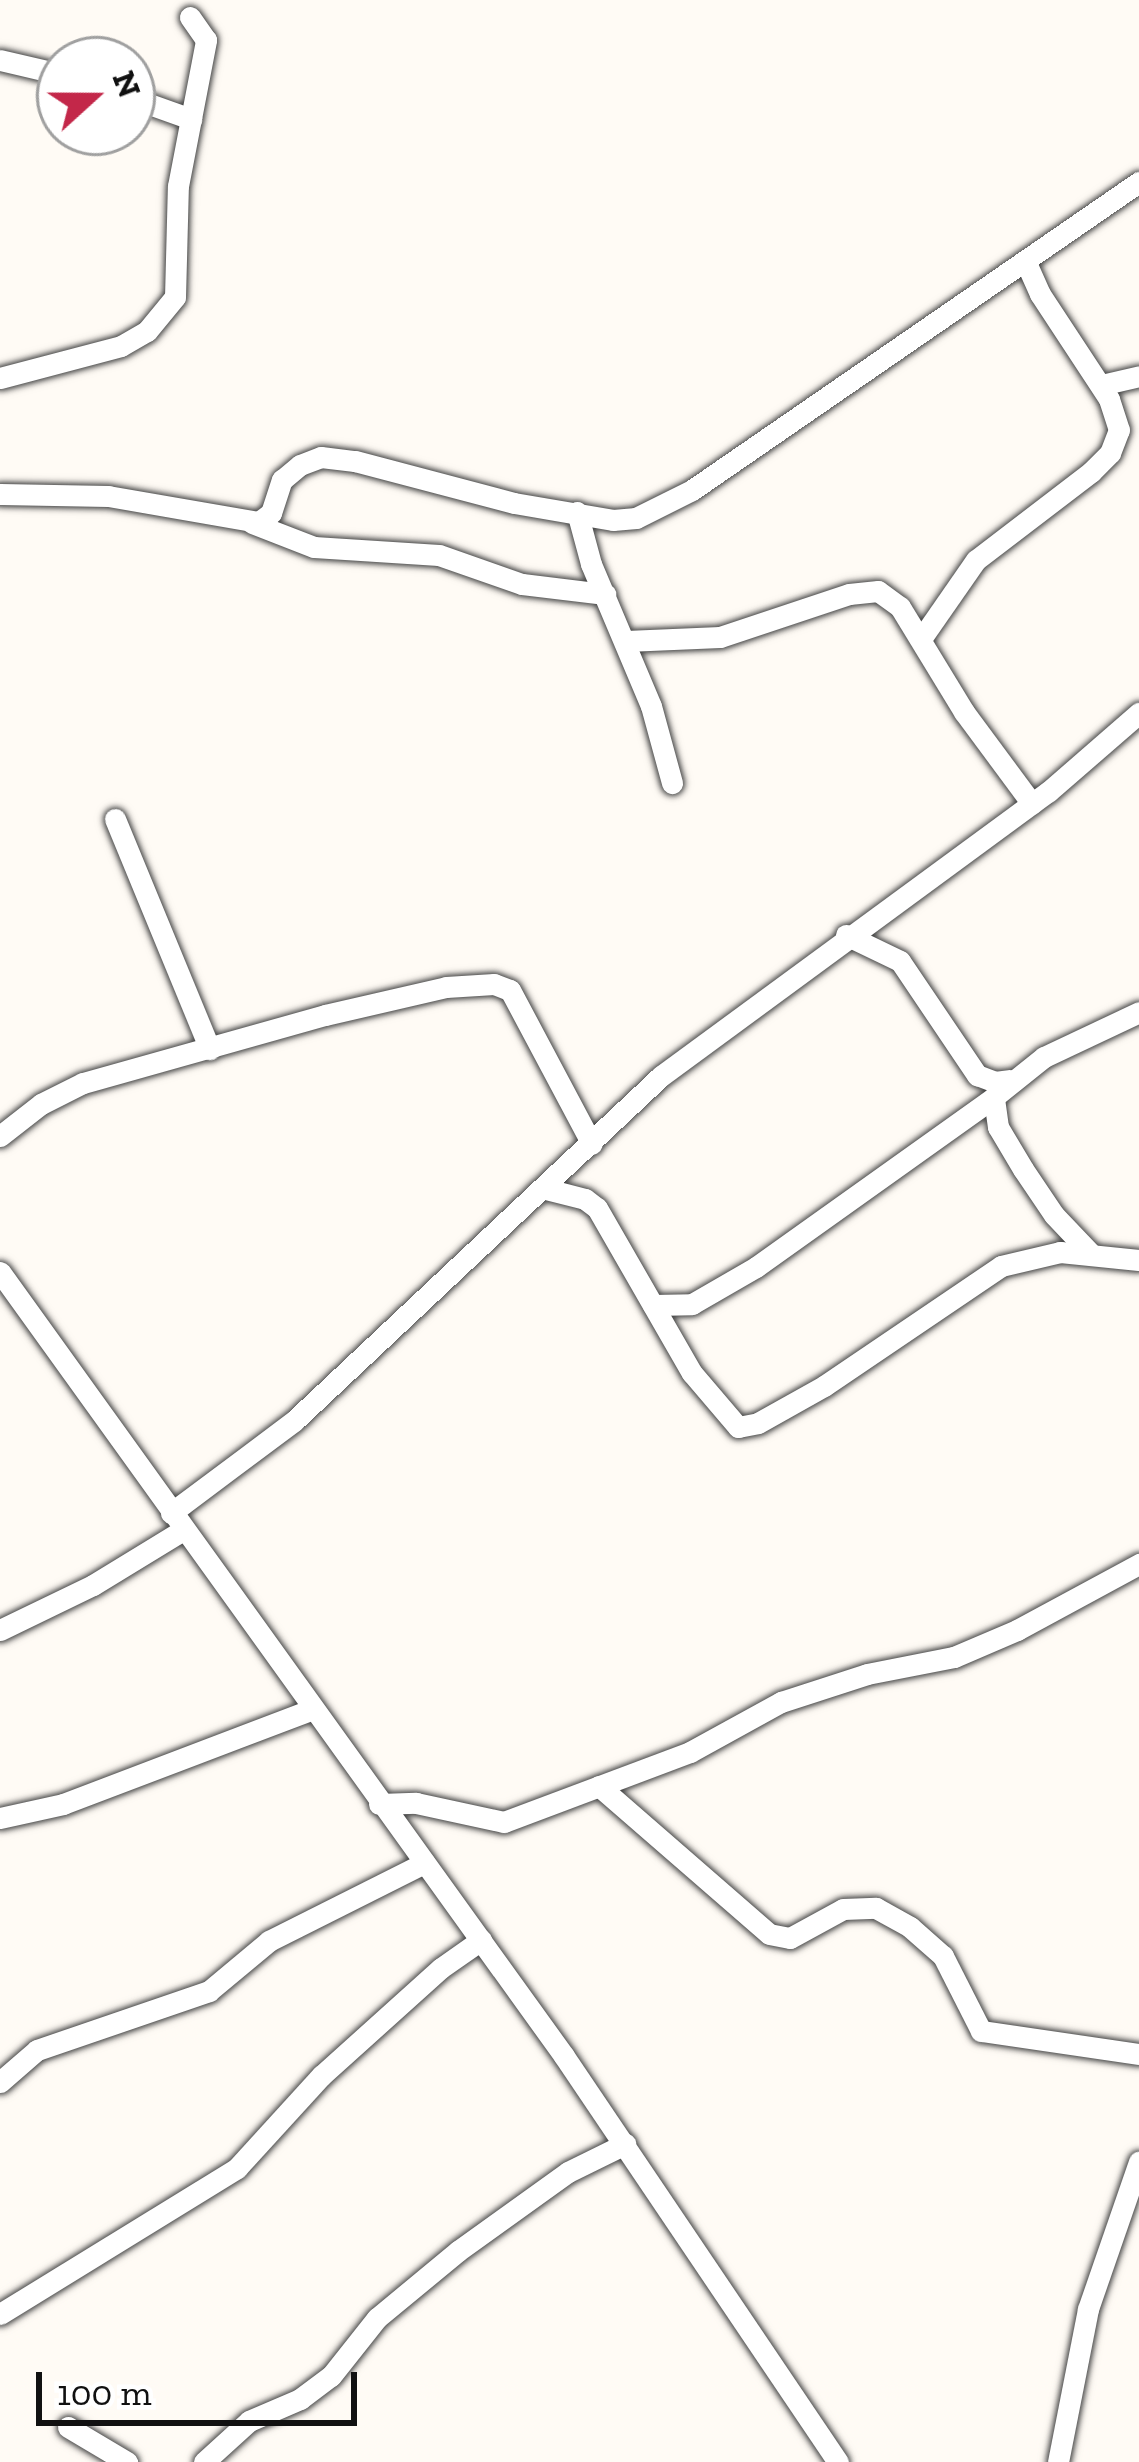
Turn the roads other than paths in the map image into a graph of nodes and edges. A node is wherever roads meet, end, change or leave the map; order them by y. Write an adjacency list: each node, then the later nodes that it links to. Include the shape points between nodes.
1 (190, 17): 5 (street, via 206,40)
2 (0, 60): 3 (street)
3 (36, 68)
4 (156, 107): 5 (street)
5 (190, 119): 9 (street, via 177,201 180,279 166,314 99,354)
6 (1139, 182): 7 (street)
7 (1026, 262): 10 (street); 12 (street, via 668,504 636,518)
8 (1139, 376): 10 (street)
9 (0, 378)
10 (1101, 385): 15 (street, via 1119,430 1110,453 976,560)
11 (0, 494): 13 (street, via 109,496)
12 (578, 512): 13 (street, via 321,458 289,473 271,513); 14 (street)
13 (252, 523): 14 (street, via 314,547 439,555 522,584)
14 (605, 594): 16 (street)
15 (921, 639): 16 (street, via 890,597 865,590 720,637); 19 (street)
16 (626, 641): 18 (street)
17 (1139, 713): 19 (street)
18 (672, 783)
19 (1032, 804): 21 (street)
20 (115, 819): 23 (street)
21 (846, 935): 24 (street, via 900,961 977,1075); 26 (street, via 661,1076)
22 (1139, 1012): 24 (street, via 1076,1039)
23 (209, 1049): 25 (street, via 64,1091); 26 (street, via 446,987 494,984 510,990)
24 (1002, 1088): 28 (street, via 998,1126 1054,1215); 31 (street, via 756,1267 692,1304)
25 (0, 1136)
26 (592, 1144): 27 (street)
27 (546, 1189): 31 (street, via 597,1208); 32 (street)
28 (1092, 1255): 29 (street); 31 (street, via 1060,1252 1000,1266 847,1371 747,1427 732,1423 692,1373)
29 (1139, 1260)
30 (0, 1272): 32 (street)
31 (653, 1305)
32 (177, 1521): 34 (street, via 93,1586); 35 (street)
33 (1139, 1564): 36 (street, via 954,1657 781,1702 691,1752)
34 (0, 1630)
35 (311, 1710): 37 (street); 38 (street, via 63,1804)
36 (599, 1786): 37 (street, via 492,1823 416,1803); 41 (street, via 779,1940 843,1909 876,1908 943,1956 981,2031)
37 (379, 1804): 39 (street)
38 (0, 1818)
39 (424, 1863): 40 (street); 42 (street, via 269,1941 208,1990 37,2050)
40 (482, 1940): 43 (street); 45 (street, via 321,2076 237,2168)
41 (1139, 2054)
42 (0, 2082)
43 (625, 2144): 48 (street, via 568,2172 441,2264 376,2318 331,2376 249,2421); 49 (street)
44 (1139, 2162): 50 (street, via 1088,2308)
45 (0, 2314)
46 (68, 2427): 47 (street)
47 (127, 2462)
48 (204, 2462)
49 (838, 2462)
50 (1058, 2462)

